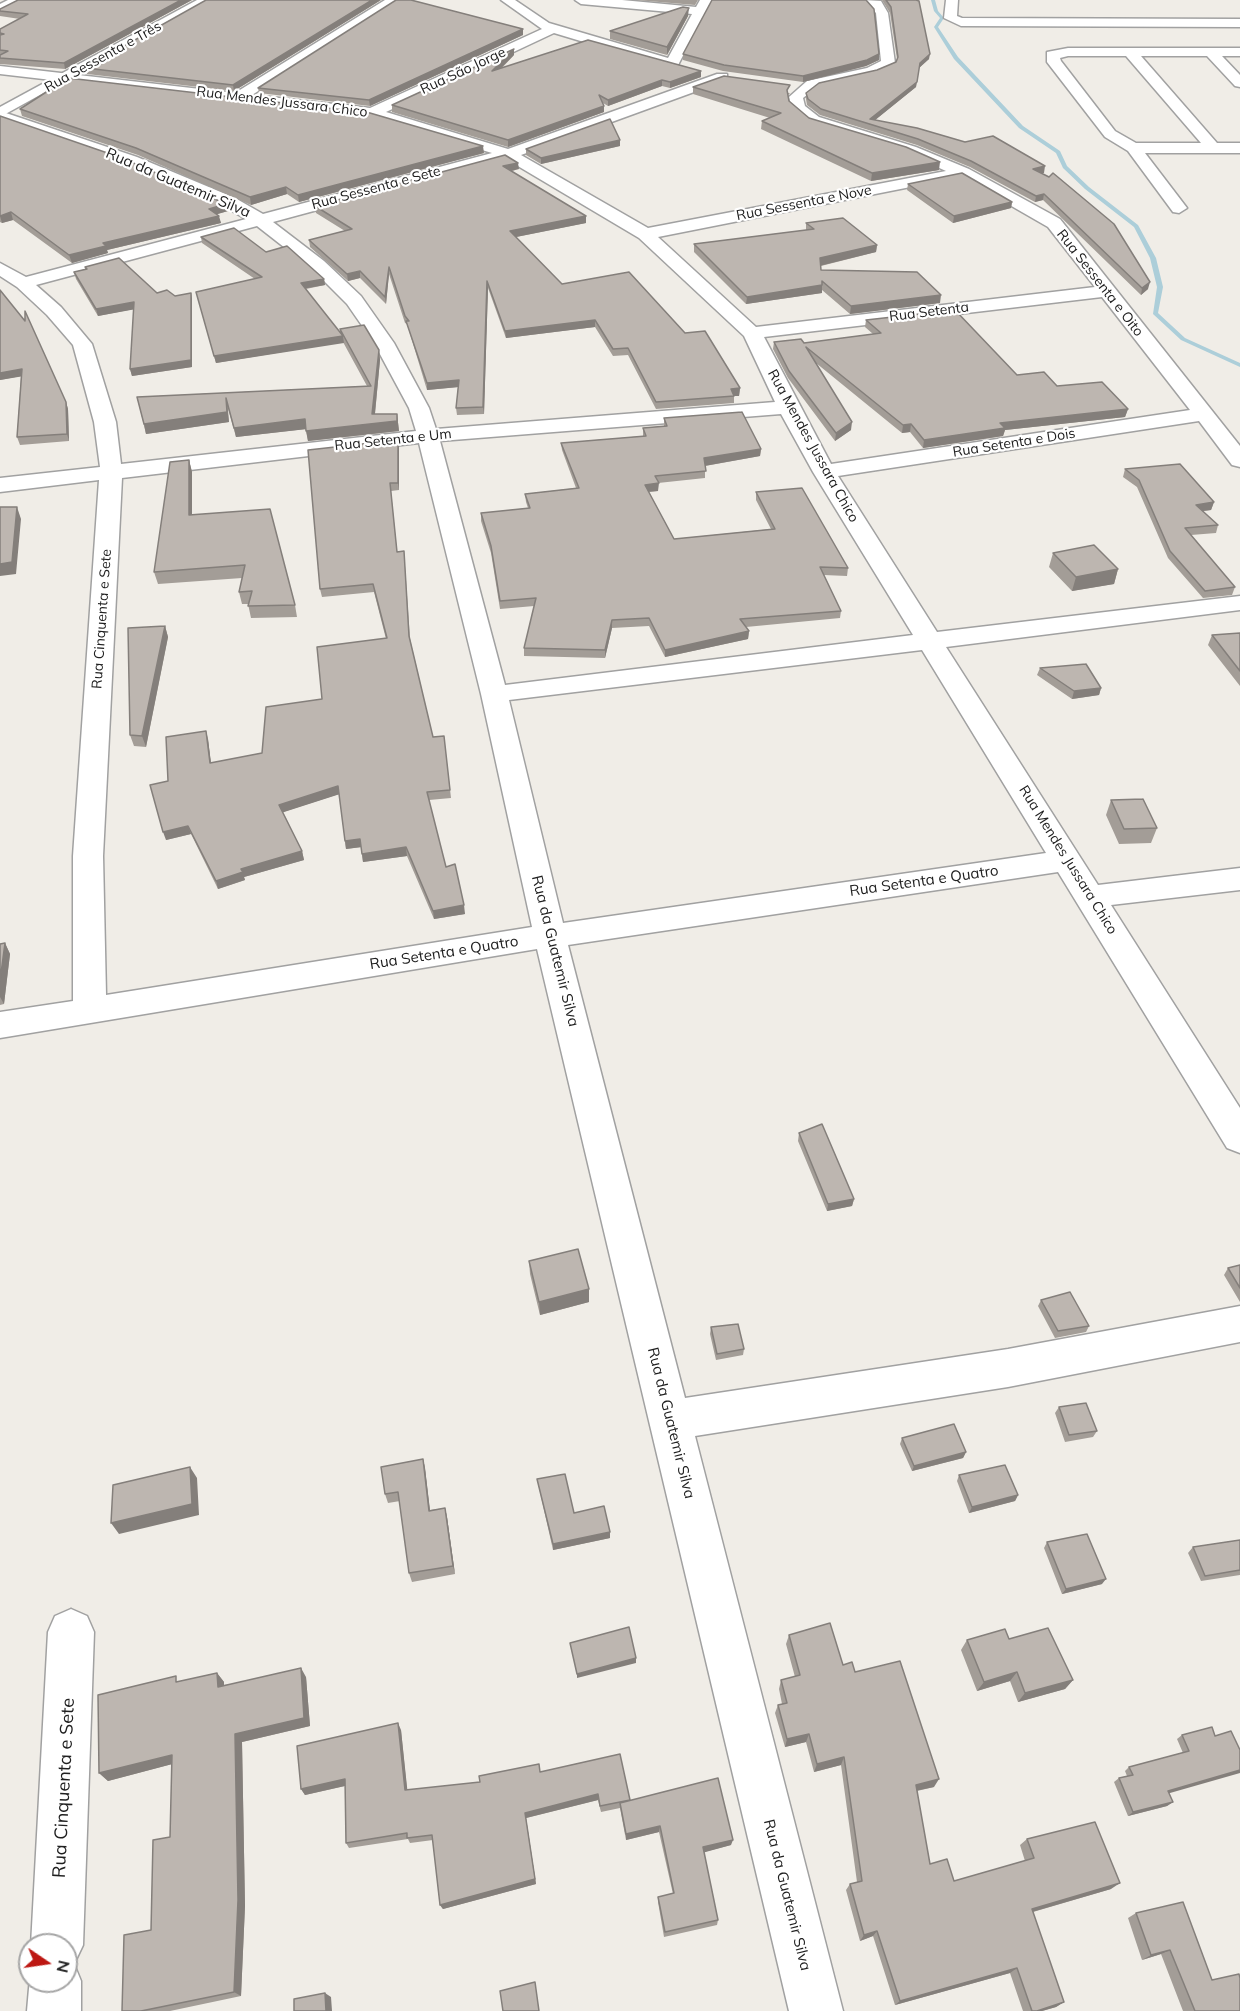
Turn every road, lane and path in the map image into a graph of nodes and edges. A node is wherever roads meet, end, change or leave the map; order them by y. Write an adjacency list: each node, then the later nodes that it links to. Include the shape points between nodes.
1 (18, 0): 9 (street)
2 (206, 0): 18 (street, Rua Sessenta e Três)
3 (394, 0): 23 (street)
4 (507, 0): 11 (street)
5 (581, 0): 8 (street)
6 (869, 0): 22 (street, via 882,13 888,63 882,68)
7 (952, 0): 10 (street, via 950,18 961,22)
8 (703, 5): 11 (street, via 677,65)
9 (0, 9)
10 (1240, 23)
11 (553, 29): 24 (street, Rua São Jorge)
12 (1129, 51): 13 (street); 26 (street, via 1058,52 1051,58 1110,134); 27 (street)
13 (1211, 52): 14 (street); 20 (street)
14 (1240, 52)
15 (2, 71): 18 (street, Rua Mendes Jussara Chico)
16 (702, 72): 17 (street)
17 (722, 77): 19 (street); 29 (street, Rua Sessenta e Sete)
18 (65, 78): 23 (street, Rua Mendes Jussara Chico); 25 (street, Rua Sessenta e Três)
19 (740, 80)
20 (1240, 82)
21 (782, 85): 22 (street)
22 (803, 88): 30 (street, Rua Sessenta e Oito, via 796,103 807,117 911,150)
23 (240, 96): 24 (street, Rua Mendes Jussara Chico)
24 (372, 113): 29 (street, Rua Mendes Jussara Chico)
25 (0, 114): 32 (street, Rua da Guatemir Silva, via 131,160)
26 (1133, 148): 27 (street); 31 (street)
27 (1215, 148): 28 (street)
28 (1237, 152)
29 (508, 154): 32 (street, Rua Sessenta e Sete); 33 (street, Rua Mendes Jussara Chico)
30 (963, 172): 33 (street, Rua Sessenta e Nove); 36 (street, Rua Sessenta e Oito, via 1054,223)
31 (1179, 208)
32 (259, 219): 35 (street, Rua Sessenta e Sete); 40 (street, Rua da Guatemir Silva, via 318,265 364,313 419,408)
33 (645, 234): 37 (street, Rua Mendes Jussara Chico)
34 (0, 268): 35 (street, Rua Cinquenta e Sete)
35 (23, 283): 42 (street, Rua Cinquenta e Sete, via 54,310 81,344 105,422)
36 (1105, 291): 37 (street, Rua Setenta); 39 (street, Rua Sessenta e Oito)
37 (752, 333): 38 (street, Rua Mendes Jussara Chico)
38 (788, 406): 40 (street, Rua Setenta e Um); 43 (street, Rua Mendes Jussara Chico)
39 (1204, 414): 41 (street, Rua Sessenta e Oito); 43 (street, Rua Setenta e Dois)
40 (428, 436): 42 (street, Rua Setenta e Um); 47 (street, Rua da Guatemir Silva)
41 (1240, 460)
42 (111, 471): 44 (street, Rua Setenta e Um); 52 (street, Rua Cinquenta e Sete, via 88,856)
43 (824, 472): 46 (street, Rua Mendes Jussara Chico)
44 (0, 485)
45 (1240, 603): 46 (street)
46 (930, 640): 47 (street); 48 (street, Rua Mendes Jussara Chico)
47 (495, 694): 51 (street, Rua da Guatemir Silva)
48 (1067, 861): 50 (street, Rua Mendes Jussara Chico); 51 (street, Rua Setenta e Quatro)
49 (1240, 879): 50 (street)
50 (1091, 897): 54 (street, Rua Mendes Jussara Chico)
51 (550, 936): 52 (street, Rua Setenta e Quatro); 56 (street, Rua da Guatemir Silva)
52 (90, 1010): 53 (street, Rua Setenta e Quatro)
53 (0, 1025)
54 (1240, 1138)
55 (1240, 1324): 56 (street, via 1008,1368)
56 (670, 1420): 61 (street, Rua da Guatemir Silva)
57 (70, 1632): 58 (street, Rua Cinquenta e Sete)
58 (57, 1933)
59 (55, 1993): 60 (street)
60 (54, 2011)
61 (816, 2011)

